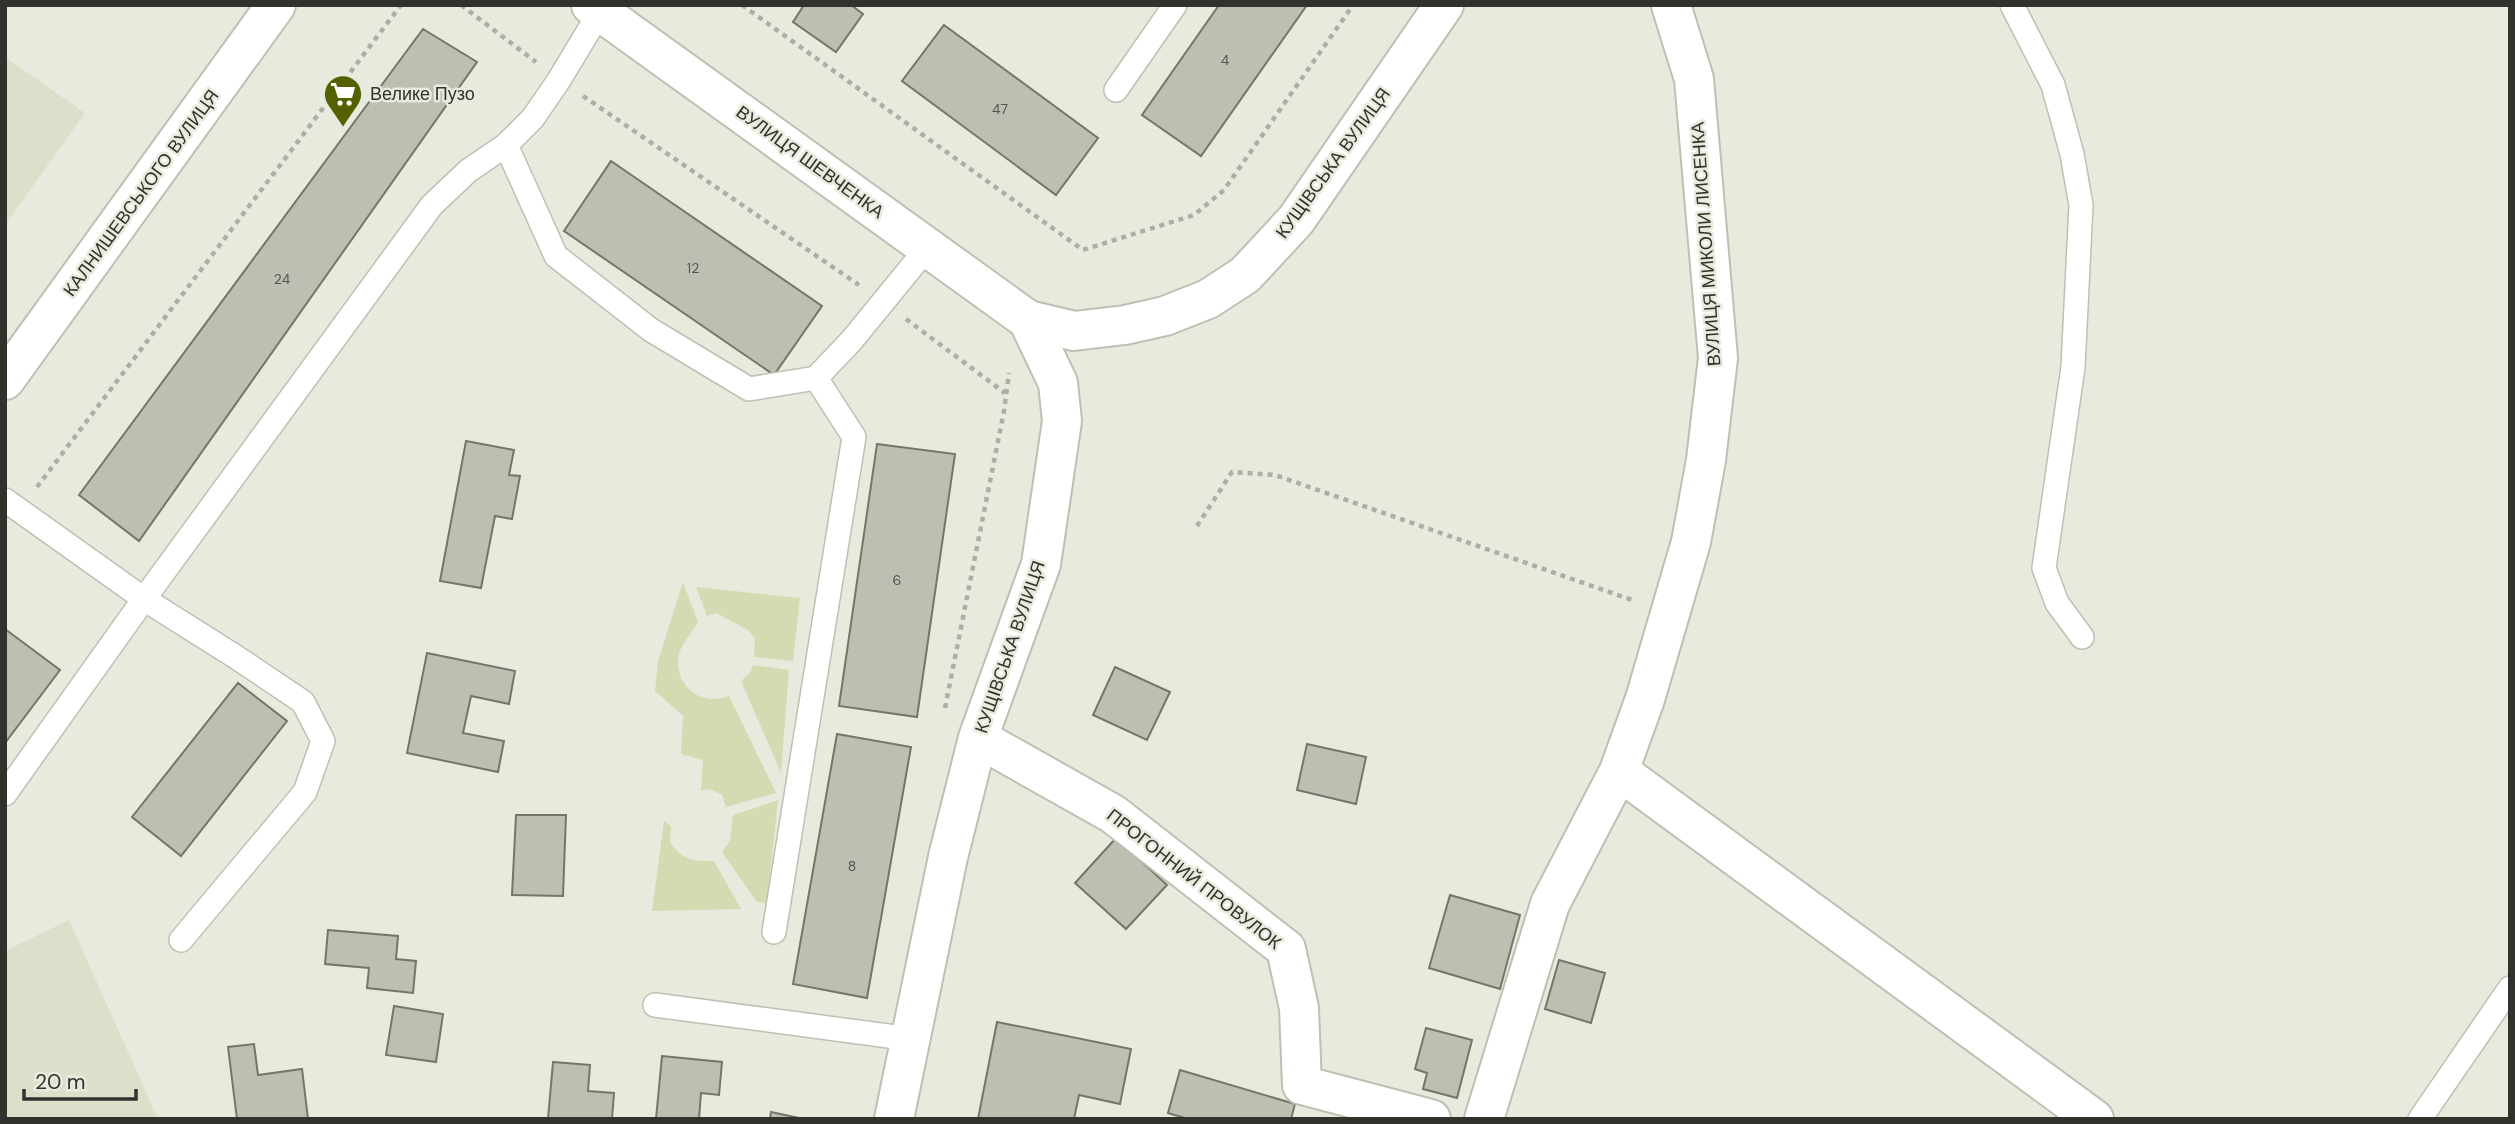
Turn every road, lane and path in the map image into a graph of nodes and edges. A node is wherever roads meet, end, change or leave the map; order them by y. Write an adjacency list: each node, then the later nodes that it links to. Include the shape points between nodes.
1 (276, 5): 18 (street, КАЛНИШЕВСЬКОГО ВУЛИЦЯ)
2 (401, 5): 20 (path)
3 (461, 5): 11 (path)
4 (742, 5): 6 (path, via 1083,250 1194,215 1224,191)
5 (1175, 5): 12 (lane)
6 (1353, 5)
7 (1444, 5): 16 (street, КУЩІВСЬКА ВУЛИЦЯ, via 1296,220 1245,275 1208,299 1125,325 1074,331)
8 (1671, 5): 23 (street, ВУЛИЦЯ МИКОЛИ ЛИСЕНКА, via 1694,79 1718,358 1691,542)
9 (2012, 5): 24 (lane, via 2053,85 2081,205 2073,367 2044,568 2057,603)
10 (595, 8): 11 (lane); 14 (street, ВУЛИЦЯ ШЕВЧЕНКА)
11 (559, 80): 13 (lane, via 533,118); 15 (path)
12 (1116, 90)
13 (506, 145): 17 (lane, via 556,256 652,330 750,389); 22 (lane, via 468,171 432,205)
14 (929, 247): 15 (lane); 16 (street, ВУЛИЦЯ ШЕВЧЕНКА)
15 (883, 302): 17 (lane); 19 (path)
16 (1028, 320): 19 (path, via 1010,365); 26 (street, КУЩІВСЬКА ВУЛИЦЯ, via 1058,383 1062,421 1041,564)
17 (816, 378): 29 (lane, via 854,437)
18 (5, 380)
19 (1006, 394): 25 (path)
20 (12, 505): 22 (lane)
21 (1197, 526): 23 (path, via 1232,472 1275,475)
22 (144, 599): 28 (lane); 30 (lane, via 303,702 323,741 305,792)
23 (1671, 613): 27 (street, ВУЛИЦЯ МИКОЛИ ЛИСЕНКА)
24 (2082, 637)
25 (945, 709)
26 (978, 737): 33 (street, КУЩІВСЬКА ВУЛИЦЯ); 35 (street, ПРОГОННИЙ ПРОВУЛОК, via 1113,814 1286,949 1299,1008 1302,1085)
27 (1619, 771): 36 (street, ВУЛИЦЯ МИКОЛИ ЛИСЕНКА, via 1550,904); 37 (street)
28 (5, 794)
29 (774, 932)
30 (181, 940)
31 (2510, 988): 38 (lane)
32 (654, 1005): 33 (lane)
33 (911, 1039): 34 (street, КУЩІВСЬКА ВУЛИЦЯ)
34 (894, 1119)
35 (1431, 1119)
36 (1484, 1119)
37 (2094, 1119)
38 (2420, 1119)

